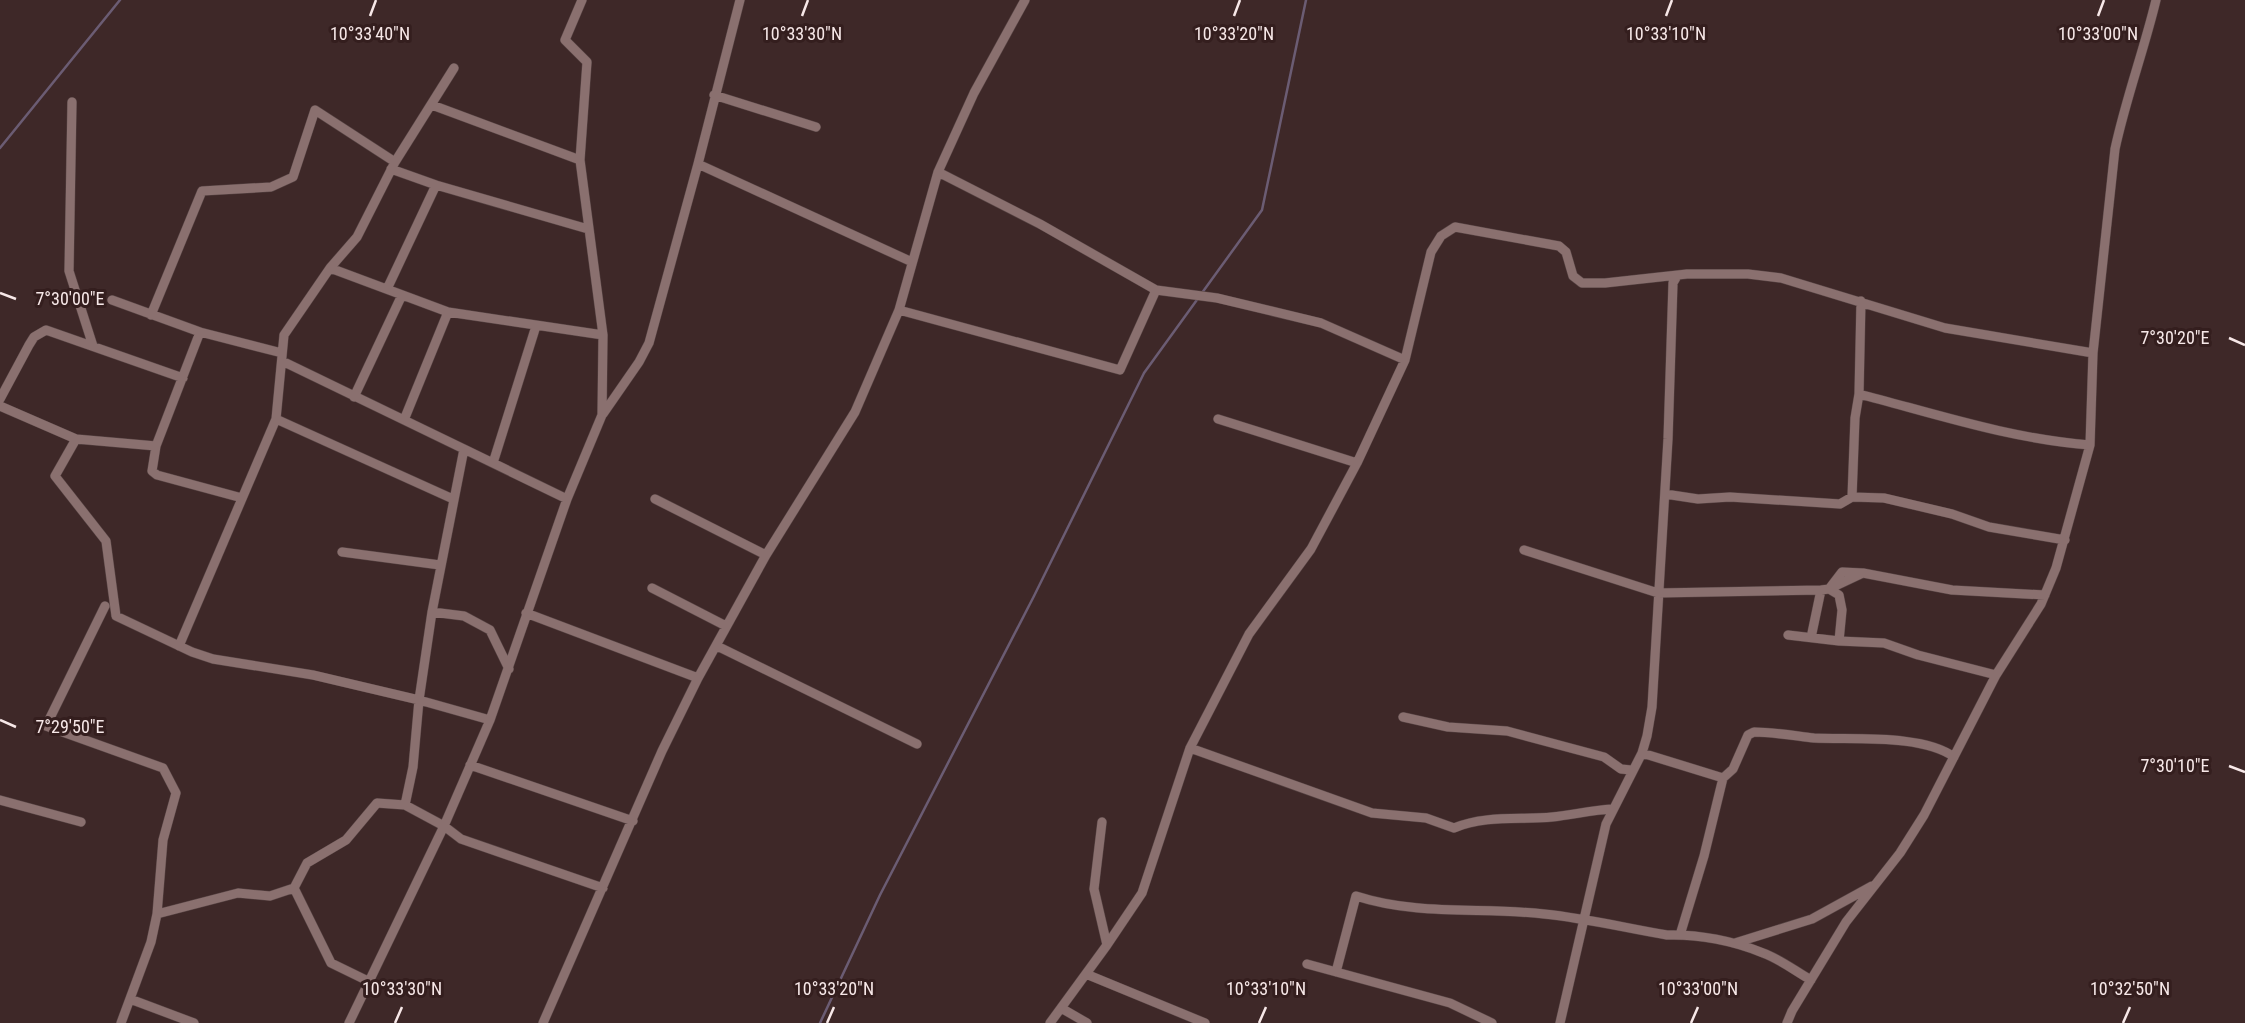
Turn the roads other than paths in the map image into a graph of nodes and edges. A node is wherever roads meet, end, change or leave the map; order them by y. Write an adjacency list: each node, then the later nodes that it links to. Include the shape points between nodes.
1 (582, 0): 10 (street, via 565,40 587,62)
2 (740, 0): 6 (street)
3 (1025, 0): 13 (street, via 974,93)
4 (2156, 0): 31 (street, via 2115,149)
5 (454, 68): 8 (street)
6 (714, 95): 9 (street); 11 (street)
7 (72, 102): 30 (street, via 68,271)
8 (432, 104): 10 (street); 12 (street)
9 (816, 127)
10 (580, 160): 15 (street)
11 (698, 164): 16 (street); 39 (street, via 649,343)
12 (393, 166): 14 (street); 17 (street, via 357,237); 26 (street, via 315,110 293,177 271,187 202,191)
13 (938, 172): 16 (street); 20 (street)
14 (436, 185): 15 (street); 19 (street)
15 (588, 229): 29 (street)
16 (912, 262): 24 (street)
17 (330, 268): 19 (street); 32 (street, via 284,335)
18 (1677, 276): 23 (street, via 1781,278); 33 (street, via 1583,283 1573,276 1566,252 1559,246 1455,227 1441,236 1431,252); 49 (street, via 1673,283)
19 (387, 289): 21 (street)
20 (1156, 290): 24 (street, via 1120,370); 33 (street, via 1217,298 1321,323)
21 (402, 295): 25 (street); 36 (street)
22 (112, 300): 26 (street)
23 (1861, 301): 31 (street, via 1945,328); 35 (street)
24 (899, 310): 58 (street, via 855,412)
25 (448, 312): 27 (street); 42 (street)
26 (151, 315): 28 (street)
27 (536, 326): 29 (street); 47 (street)
28 (200, 332): 32 (street); 34 (street)
29 (603, 335): 39 (street)
30 (93, 346): 34 (street); 37 (street, via 46,330 40,333)
31 (2093, 353): 44 (street)
32 (282, 357): 36 (street); 40 (street)
33 (1405, 360): 48 (street)
34 (183, 378): 45 (street)
35 (1859, 394): 44 (street, via 1977,427); 50 (street)
36 (354, 397): 42 (street)
37 (0, 399)
38 (0, 406): 43 (street)
39 (602, 415): 53 (street)
40 (276, 419): 51 (street); 52 (street)
41 (1218, 419): 48 (street)
42 (404, 420): 46 (street)
43 (76, 439): 45 (street); 71 (street, via 55,476 106,541 116,615)
44 (2091, 445): 55 (street)
45 (156, 446): 51 (street, via 152,471 157,475)
46 (464, 449): 47 (street); 52 (street)
47 (493, 463): 53 (street)
48 (1357, 463): 80 (street, via 1311,549 1249,634)
49 (1665, 494): 50 (street, via 1840,504); 62 (street)
50 (1852, 497): 55 (street, via 1884,498 1989,527)
51 (242, 498): 71 (street)
52 (453, 499): 59 (street)
53 (568, 499): 66 (street)
54 (655, 499): 58 (street)
55 (2066, 540): 63 (street)
56 (1524, 550): 62 (street)
57 (342, 552): 59 (street)
58 (766, 555): 67 (street)
59 (440, 565): 65 (street)
60 (652, 588): 67 (street)
61 (1825, 590): 62 (street); 63 (street, via 1863,573 1952,590); 68 (street); 70 (street, via 1839,595)
62 (1658, 593): 81 (street, via 1652,707)
63 (2045, 595): 74 (street)
64 (105, 606): 96 (street, via 46,726 163,768 176,793 163,840)
65 (432, 612): 73 (street, via 464,616 490,630); 76 (street)
66 (526, 613): 73 (street); 75 (street)
67 (726, 626): 72 (street)
68 (1812, 633)
69 (1788, 635): 70 (street)
70 (1839, 641): 74 (street, via 1884,643)
71 (179, 646): 76 (street, via 213,659 313,675)
72 (716, 646): 75 (street); 79 (street)
73 (509, 669): 78 (street)
74 (1996, 675): 82 (street)
75 (698, 678): 89 (street)
76 (419, 700): 78 (street); 87 (street, via 414,767)
77 (1403, 717): 84 (street, via 1448,727 1507,731 1604,757)
78 (490, 720): 83 (street)
79 (917, 744)
80 (1190, 748): 88 (street, via 1372,813 1426,818 1454,828 1482,820); 100 (street, via 1143,893)
81 (1642, 752): 84 (street); 85 (street)
82 (1954, 757): 85 (street, via 1931,745 1754,732); 93 (street, via 1924,815)
83 (470, 765): 89 (street); 92 (street)
84 (1631, 770): 88 (street)
85 (1723, 778): 98 (street)
86 (0, 800): 90 (street)
87 (405, 804): 92 (street); 94 (street, via 377,803 346,840 307,863)
88 (1612, 809): 97 (street)
89 (633, 821): 95 (street)
90 (80, 822)
91 (1102, 822): 100 (street, via 1094,889)
92 (444, 826): 95 (street, via 461,839); 105 (street)
93 (1879, 882): 99 (street, via 1812,919); 104 (street, via 1846,922)
94 (294, 888): 96 (street, via 270,896 238,893); 105 (street, via 331,962)
95 (603, 888): 111 (street)
96 (157, 914): 106 (street, via 152,942)
97 (1582, 920): 98 (street); 102 (street, via 1429,909 1356,896); 116 (street)
98 (1680, 935): 99 (street)
99 (1735, 943): 104 (street, via 1766,954)
100 (1107, 945): 103 (street)
101 (1307, 964): 102 (street)
102 (1336, 972): 115 (street, via 1450,1003)
103 (1086, 974): 107 (street); 114 (street)
104 (1811, 980): 117 (street)
105 (370, 982): 110 (street)
106 (130, 999): 108 (street); 109 (street)
107 (1061, 1008): 112 (street); 113 (street)
108 (121, 1023)
109 (194, 1023)
110 (349, 1023)
111 (546, 1023)
112 (1050, 1023)
113 (1087, 1023)
114 (1205, 1023)
115 (1492, 1023)
116 (1560, 1023)
117 (1787, 1023)

